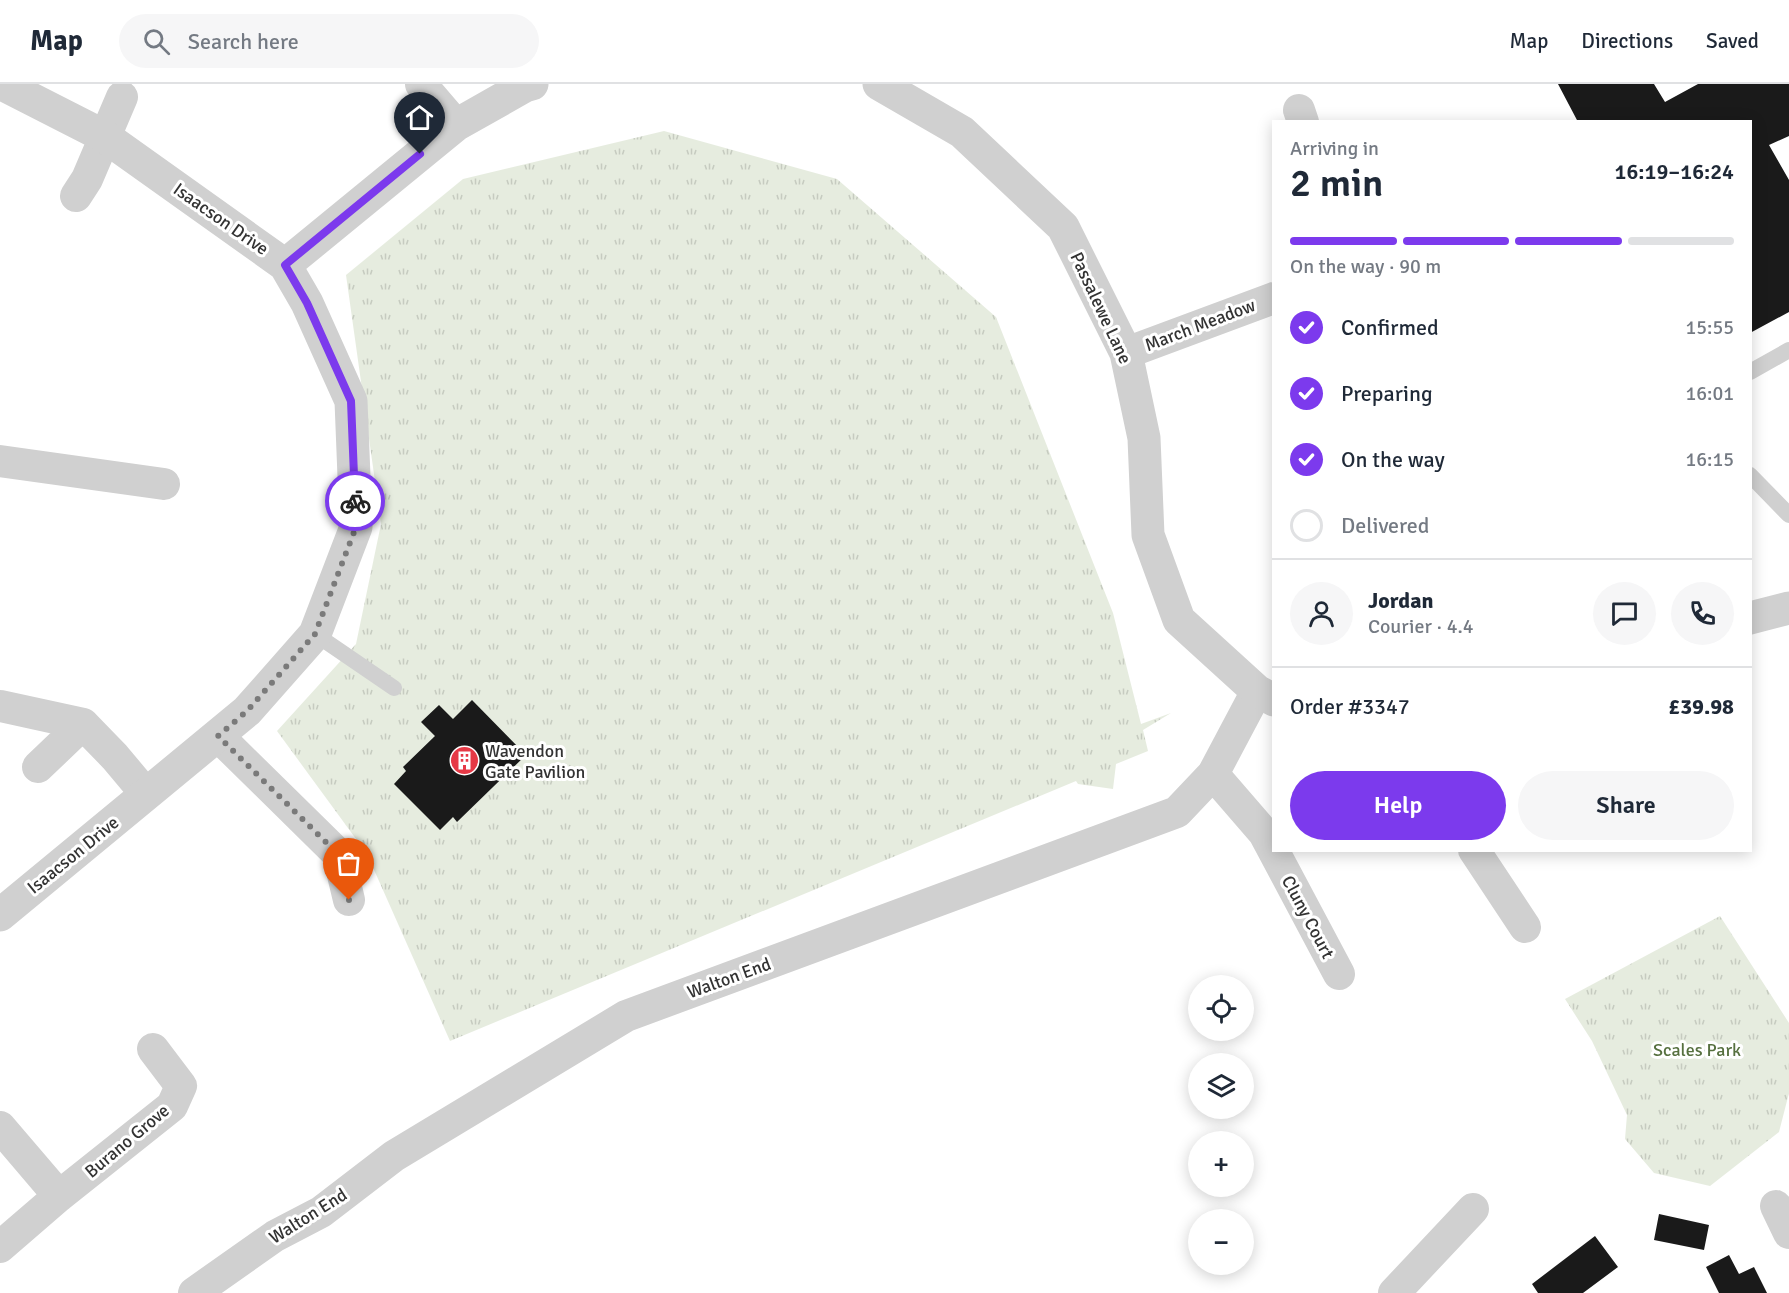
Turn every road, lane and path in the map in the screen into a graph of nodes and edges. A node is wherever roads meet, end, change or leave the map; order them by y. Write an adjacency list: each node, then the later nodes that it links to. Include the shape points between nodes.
1 (2, 84): 7 (street, Isaacson Drive)
2 (421, 84): 6 (street)
3 (532, 84): 6 (street)
4 (879, 84): 12 (street, Passalewe Lane, via 962,132 1063,227)
5 (122, 97): 7 (street)
6 (456, 125): 9 (street)
7 (104, 136): 8 (street); 9 (street, Isaacson Drive)
8 (76, 196)
9 (285, 265): 20 (street, Isaacson Drive, via 307,303 351,401 356,527)
10 (1272, 299): 12 (street, March Meadow)
11 (1789, 350): 13 (lane)
12 (1126, 353): 22 (street, Passalewe Lane, via 1144,438 1148,535 1179,620)
13 (1752, 371)
14 (0, 461): 16 (street, via 131,491)
15 (1752, 477): 17 (lane)
16 (164, 484)
17 (1789, 515)
18 (1789, 608): 19 (street)
19 (1752, 617)
20 (315, 634): 21 (lane); 25 (street, Isaacson Drive, via 247,711)
21 (394, 688)
22 (1265, 696): 27 (street, Walton End)
23 (0, 706): 24 (street)
24 (83, 724): 26 (street); 28 (street)
25 (218, 736): 28 (street, Isaacson Drive); 32 (street, via 338,854)
26 (38, 767)
27 (1213, 774): 29 (street, Cluny Court, via 1264,833); 41 (street, Walton End, via 1177,812 626,1016 394,1156 321,1212 275,1236)
28 (146, 794): 33 (street, Isaacson Drive)
29 (1272, 848)
30 (1274, 852): 35 (street, Cluny Court)
31 (1475, 852): 34 (street)
32 (349, 900)
33 (0, 915)
34 (1526, 927)
35 (1339, 975)
36 (153, 1049): 38 (street, Burano Grove, via 181,1086 172,1106)
37 (0, 1127): 38 (street)
38 (59, 1196): 40 (street, Burano Grove)
39 (1473, 1209): 42 (street)
40 (0, 1247)
41 (195, 1293)
42 (1394, 1293)

